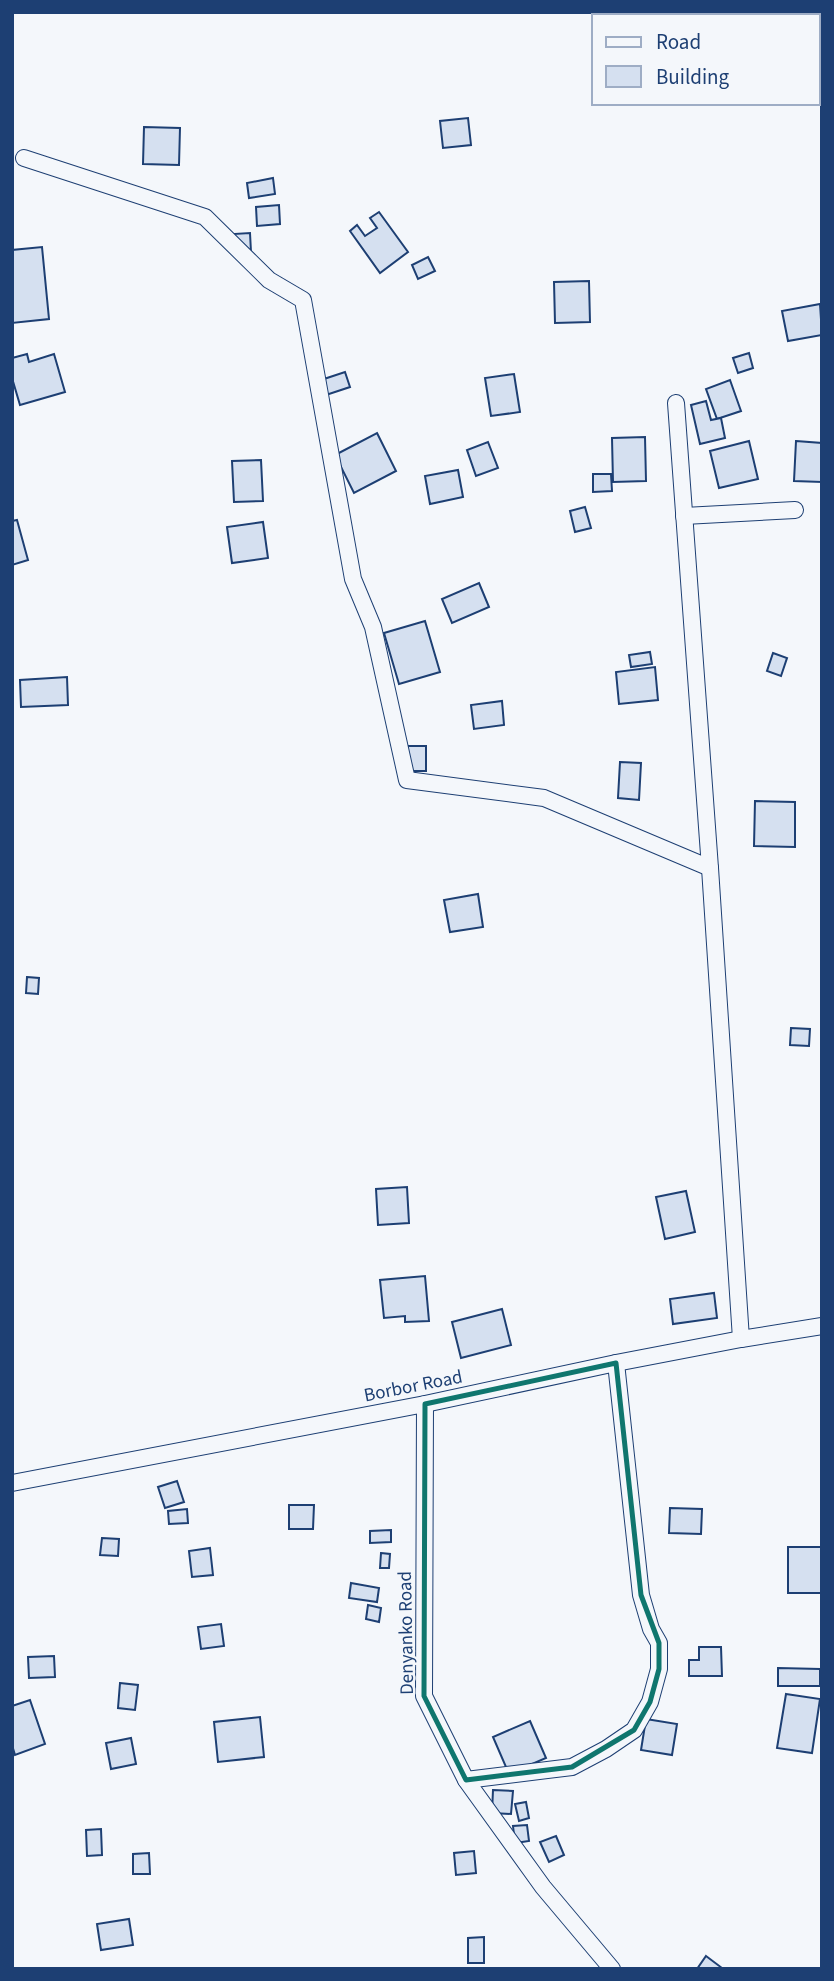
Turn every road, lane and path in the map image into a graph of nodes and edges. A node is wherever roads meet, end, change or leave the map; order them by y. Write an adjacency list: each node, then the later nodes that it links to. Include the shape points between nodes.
1 (24, 158): 5 (street, via 205,218 269,281 303,300 354,579 373,627 407,780 544,798)
2 (676, 403): 4 (street)
3 (795, 510): 4 (street)
4 (684, 516): 5 (street)
5 (710, 868): 7 (street)
6 (822, 1326): 7 (street, Borbor Road)
7 (741, 1339): 8 (street, Borbor Road)
8 (616, 1363): 9 (street, Borbor Road); 11 (street, via 641,1595 659,1643 659,1669 650,1702 634,1730 572,1767)
9 (425, 1404): 10 (street, Borbor Road); 11 (street, Denyanko Road, via 424,1696)
10 (12, 1483)
11 (466, 1780): 12 (street, Denyanko Road, via 543,1887)
12 (612, 1969)

